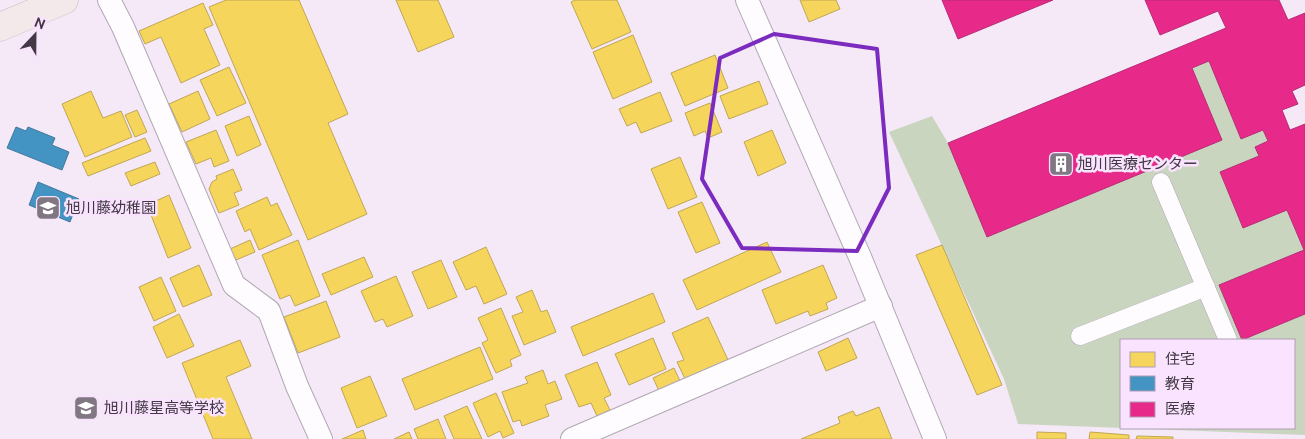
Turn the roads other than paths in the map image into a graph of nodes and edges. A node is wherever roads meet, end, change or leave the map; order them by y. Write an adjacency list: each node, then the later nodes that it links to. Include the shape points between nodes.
1 (64, 0): 4 (highway)
2 (109, 0): 10 (street, via 234,285 268,311)
3 (747, 0): 7 (street)
4 (0, 27)
5 (1161, 182): 6 (street)
6 (1206, 287): 8 (street); 9 (street)
7 (881, 306): 11 (street); 12 (street)
8 (1080, 336)
9 (1228, 339)
10 (321, 439)
11 (572, 439)
12 (935, 439)

